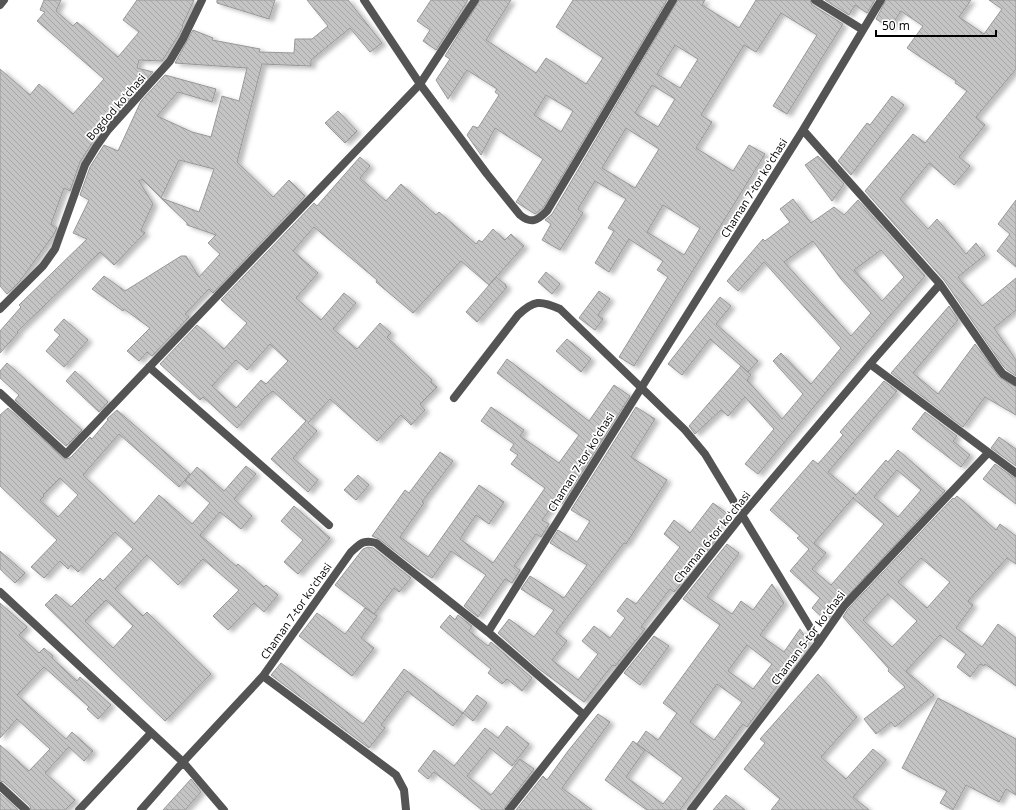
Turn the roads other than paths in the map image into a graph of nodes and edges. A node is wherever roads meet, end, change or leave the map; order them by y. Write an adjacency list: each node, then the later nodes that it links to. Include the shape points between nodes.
1 (4, 0): 8 (street)
2 (202, 0): 13 (street, Bogdod koʻchasi, via 170,61 108,130 85,165 55,249 43,266)
3 (364, 0): 10 (street)
4 (475, 0): 10 (street)
5 (673, 0): 10 (street, via 547,211 536,220 531,221 520,215)
6 (815, 0): 9 (street)
7 (881, 0): 9 (street, Chaman 7-tor koʻchasi)
8 (0, 5)
9 (863, 30): 11 (street, Chaman 7-tor koʻchasi)
10 (420, 84): 15 (street)
11 (803, 130): 12 (street); 17 (street, Chaman 7-tor koʻchasi)
12 (940, 284): 14 (street, Chaman 6-tor koʻchasi); 16 (street, via 1003,374)
13 (0, 309)
14 (870, 364): 20 (street); 22 (street, Chaman 6-tor koʻchasi)
15 (149, 367): 18 (street, via 66,454); 23 (street)
16 (1016, 382)
17 (641, 387): 19 (street, via 560,310 547,303 537,303 527,306 518,315); 22 (street, via 685,430 705,454); 25 (street, Chaman 7-tor koʻchasi)
18 (0, 393)
19 (454, 398)
20 (988, 453): 21 (street); 26 (street, Chaman 5-tor koʻchasi, via 844,606)
21 (1016, 473)
22 (743, 514): 26 (street); 28 (street, Chaman 6-tor koʻchasi)
23 (329, 525)
24 (0, 592): 29 (street)
25 (488, 632): 27 (street, Chaman 7-tor koʻchasi, via 376,543 369,541 360,543 352,552); 28 (street)
26 (819, 642): 38 (street, Chaman 5-tor koʻchasi)
27 (263, 676): 30 (street, Chaman 7-tor koʻchasi); 36 (street, via 396,775 404,790)
28 (584, 715): 37 (street, Chaman 6-tor koʻchasi)
29 (152, 733): 30 (street); 33 (street)
30 (183, 762): 34 (street, Chaman 7-tor koʻchasi); 35 (street)
31 (0, 786): 32 (street)
32 (26, 810)
33 (79, 810)
34 (141, 810)
35 (224, 810)
36 (406, 810)
37 (509, 810)
38 (690, 810)

